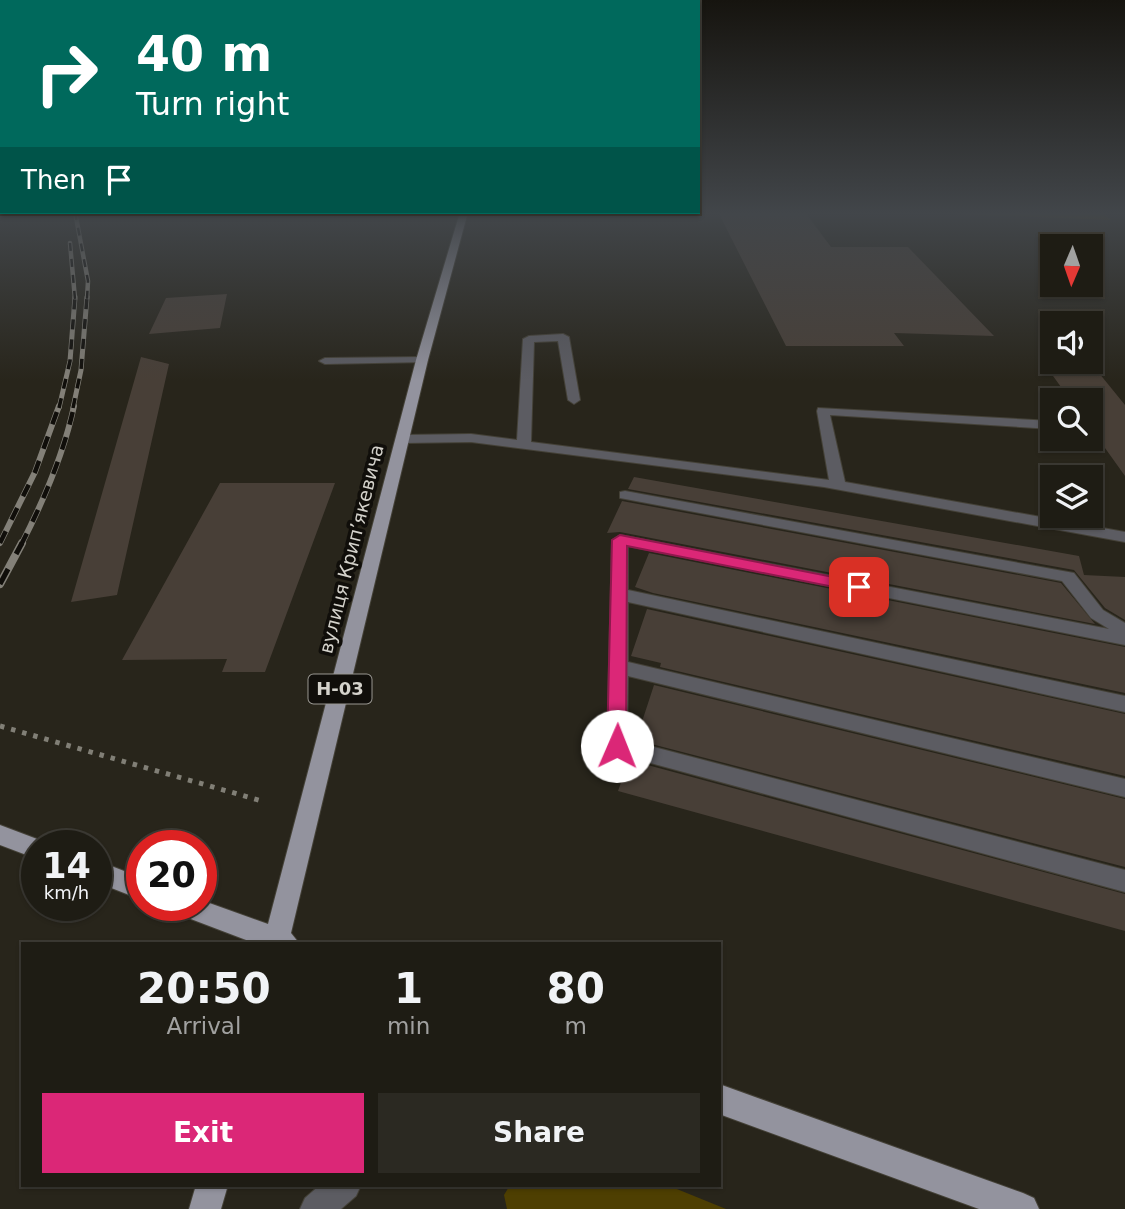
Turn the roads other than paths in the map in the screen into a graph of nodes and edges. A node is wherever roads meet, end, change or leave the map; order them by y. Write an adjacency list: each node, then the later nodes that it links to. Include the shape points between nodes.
1 (448, 268): 2 (main road, вулиця Крипʼякевича / Н-03)
2 (422, 360): 3 (lane); 6 (main road, вулиця Крипʼякевича / Н-03)
3 (325, 362)
4 (574, 400): 7 (lane, via 563,337 529,339)
5 (1040, 424): 8 (lane, via 823,411)
6 (403, 439): 7 (lane, via 471,438); 21 (main road, вулиця Крипʼякевича / Н-03)
7 (524, 444): 8 (lane)
8 (838, 486): 10 (lane)
9 (625, 495): 12 (lane, via 1068,577 1097,614)
10 (1125, 537)
11 (619, 594): 13 (lane, via 620,540); 14 (lane); 15 (lane)
12 (1125, 631)
13 (1125, 639)
14 (618, 667): 16 (lane); 19 (lane, via 617,746)
15 (1125, 704)
16 (1125, 788)
17 (0, 835): 18 (main road)
18 (21, 843)
19 (1125, 881)
20 (217, 918): 21 (main road)
21 (280, 942)
22 (721, 1100): 27 (main road)
23 (211, 1187): 25 (main road)
24 (343, 1187): 26 (lane)
25 (205, 1209)
26 (316, 1209)
27 (1023, 1209)

